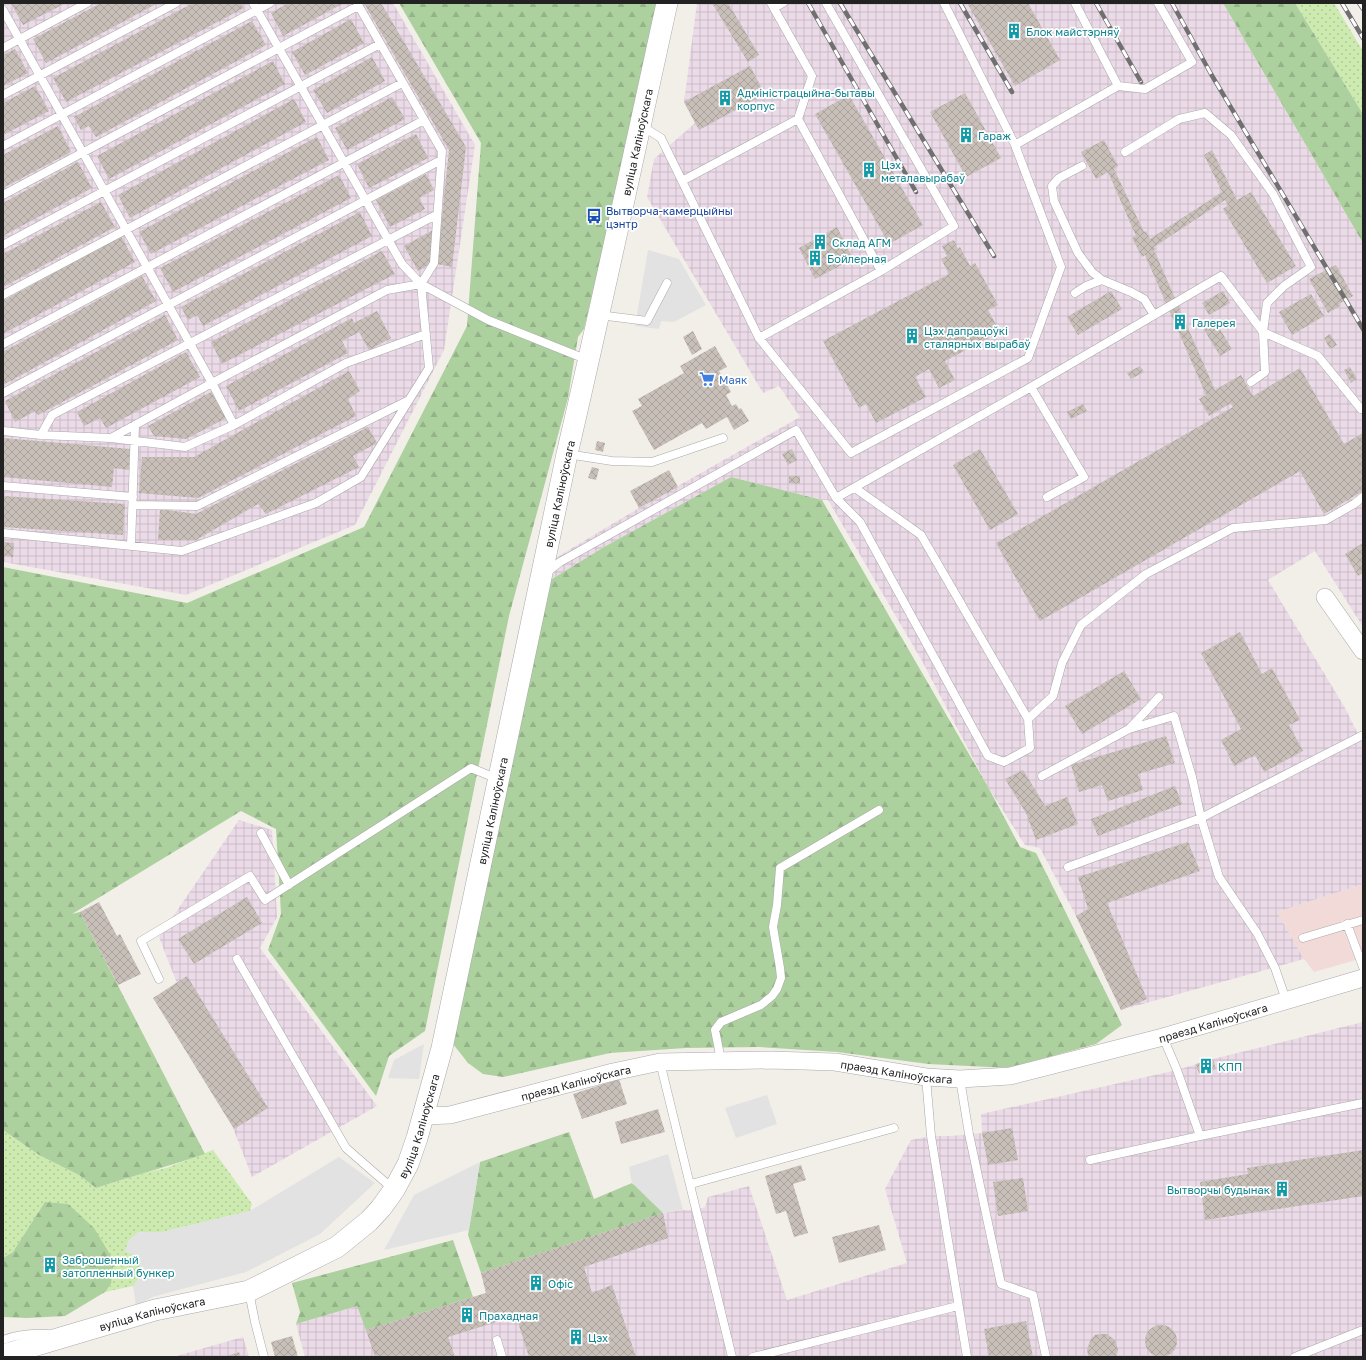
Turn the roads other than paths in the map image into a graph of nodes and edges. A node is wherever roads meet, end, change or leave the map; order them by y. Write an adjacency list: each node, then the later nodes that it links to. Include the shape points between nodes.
1 (87, 3): 14 (lane)
2 (176, 3): 18 (lane)
3 (270, 3): 11 (lane)
4 (667, 3): 27 (street, вуліца Каліноўскага)
5 (783, 3): 12 (lane)
6 (826, 3): 44 (lane, via 954,226)
7 (944, 3): 28 (lane)
8 (1075, 3): 21 (lane)
9 (1158, 3): 21 (lane, via 1192,62 1145,89)
10 (358, 4): 15 (lane); 17 (lane)
11 (255, 6): 17 (lane); 23 (lane)
12 (773, 6): 24 (lane, via 812,76)
13 (3, 10): 14 (lane)
14 (20, 39): 16 (lane); 18 (lane)
15 (380, 44): 19 (lane); 20 (lane)
16 (3, 48)
17 (279, 48): 20 (lane); 31 (lane)
18 (40, 75): 22 (lane); 23 (lane)
19 (402, 83): 25 (lane); 26 (lane)
20 (301, 86): 26 (lane); 36 (lane)
21 (1118, 86): 28 (lane)
22 (3, 95)
23 (62, 114): 29 (lane); 31 (lane)
24 (798, 119): 35 (lane); 44 (lane)
25 (424, 120): 32 (lane, via 442,151); 33 (lane)
26 (323, 125): 33 (lane); 40 (lane)
27 (639, 125): 35 (lane, via 661,138); 51 (street, вуліца Каліноўскага)
28 (1015, 145): 55 (lane, via 1061,267 1028,358 851,452)
29 (3, 146)
30 (1125, 152): 53 (lane, via 1179,120 1205,113 1231,134 1273,194 1311,267 1284,286 1267,303)
31 (83, 153): 36 (lane); 37 (lane)
32 (441, 160): 38 (lane); 39 (lane)
33 (344, 162): 38 (lane); 43 (lane)
34 (1082, 166): 45 (lane, via 1059,178 1052,186 1054,201 1078,253 1092,272)
35 (682, 182): 55 (lane)
36 (105, 191): 40 (lane); 42 (lane)
37 (3, 195)
38 (366, 200): 41 (lane); 50 (lane)
39 (436, 215): 41 (lane); 47 (lane, via 434,263)
40 (126, 230): 43 (lane); 49 (lane)
41 (389, 240): 47 (lane, via 402,264); 56 (lane)
42 (3, 245)
43 (147, 267): 50 (lane); 57 (lane)
44 (881, 271): 55 (lane)
45 (1102, 280): 48 (lane); 52 (lane, via 1144,299)
46 (667, 283): 51 (lane, via 647,321)
47 (421, 284): 54 (lane); 58 (lane, via 488,320); 60 (lane, via 386,290)
48 (1076, 293)
49 (3, 295)
50 (169, 305): 56 (lane); 62 (lane)
51 (598, 315): 58 (street, вуліца Каліноўскага)
52 (1154, 315): 53 (lane, via 1221,276); 61 (lane)
53 (1263, 332): 59 (lane, via 1265,372); 64 (lane, via 1318,356 1361,409)
54 (426, 334): 63 (lane, via 428,368); 66 (lane, via 346,363)
55 (759, 338)
56 (190, 343): 60 (lane); 68 (lane, via 52,415)
57 (3, 344)
58 (589, 361): 72 (street, вуліца Каліноўскага)
59 (1251, 382)
60 (212, 383): 65 (lane); 66 (lane)
61 (1031, 387): 74 (lane); 75 (lane, via 1084,477)
62 (3, 393)
63 (408, 400): 78 (lane, via 198,506); 80 (lane, via 361,477 316,503 182,551)
64 (1363, 408)
65 (135, 425): 69 (lane); 71 (lane)
66 (234, 425): 71 (lane, via 185,447)
67 (3, 431): 68 (lane)
68 (41, 435): 69 (lane)
69 (111, 438): 71 (lane)
70 (723, 438): 72 (lane, via 652,462 612,461)
71 (135, 441): 78 (lane)
72 (567, 454): 81 (street, вуліца Каліноўскага)
73 (3, 486): 78 (lane)
74 (855, 488): 77 (lane); 85 (lane, via 920,535)
75 (1047, 497)
76 (1363, 497): 85 (lane, via 1326,520 1233,528 1146,574 1081,625 1062,663 1053,696)
77 (836, 498): 81 (lane, via 796,430 560,562); 85 (lane, via 860,522 988,756 1004,762 1030,748)
78 (133, 501): 80 (lane)
79 (3, 533): 80 (lane)
80 (131, 546)
81 (541, 578): 89 (street, вуліца Каліноўскага)
82 (1325, 597): 83 (street, via 1356,635)
83 (1363, 651)
84 (1159, 697): 86 (lane)
85 (1028, 719)
86 (1129, 729): 88 (lane); 91 (lane, via 1174,716)
87 (1363, 735): 91 (lane)
88 (1042, 776)
89 (498, 779): 94 (lane, via 472,768); 109 (street, вуліца Каліноўскага, via 442,1048)
90 (879, 810): 104 (lane, via 780,868 773,927 781,978 772,996 761,1005 720,1022 715,1030)
91 (1201, 818): 93 (lane); 102 (lane, via 1219,877 1257,933 1275,968)
92 (261, 833): 94 (lane)
93 (1068, 868)
94 (289, 885): 101 (lane, via 265,900 250,876 141,941)
95 (1363, 920): 96 (lane)
96 (1347, 924): 97 (lane); 99 (lane)
97 (1303, 938)
98 (237, 959): 114 (lane, via 346,1148)
99 (1363, 967)
100 (1363, 978): 102 (street, праезд Каліноўскага)
101 (159, 979)
102 (1286, 1000): 103 (street, праезд Каліноўскага)
103 (1163, 1037): 107 (street, праезд Каліноўскага, via 1010,1076); 111 (lane)
104 (721, 1060): 105 (street, праезд Каліноўскага); 106 (street, праезд Каліноўскага, via 835,1062)
105 (660, 1062): 109 (street, праезд Каліноўскага, via 450,1115); 113 (lane)
106 (926, 1077): 107 (street, праезд Каліноўскага); 116 (lane, via 931,1136)
107 (960, 1079): 125 (lane, via 1001,1284 1033,1295)
108 (1363, 1103): 111 (lane)
109 (424, 1116): 114 (street, вуліца Каліноўскага, via 408,1164)
110 (894, 1128): 113 (lane)
111 (1200, 1136): 112 (lane)
112 (1090, 1160)
113 (690, 1184): 122 (lane)
114 (394, 1190): 115 (street, вуліца Каліноўскага, via 369,1221 337,1247)
115 (249, 1291): 119 (street, вуліца Каліноўскага, via 155,1310 69,1336); 120 (lane)
116 (958, 1306): 123 (lane); 124 (lane)
117 (1363, 1330): 126 (lane)
118 (497, 1340): 121 (lane)
119 (4, 1352)
120 (264, 1357)
121 (502, 1357)
122 (732, 1357)
123 (753, 1357)
124 (966, 1357)
125 (1046, 1357)
126 (1295, 1357)

